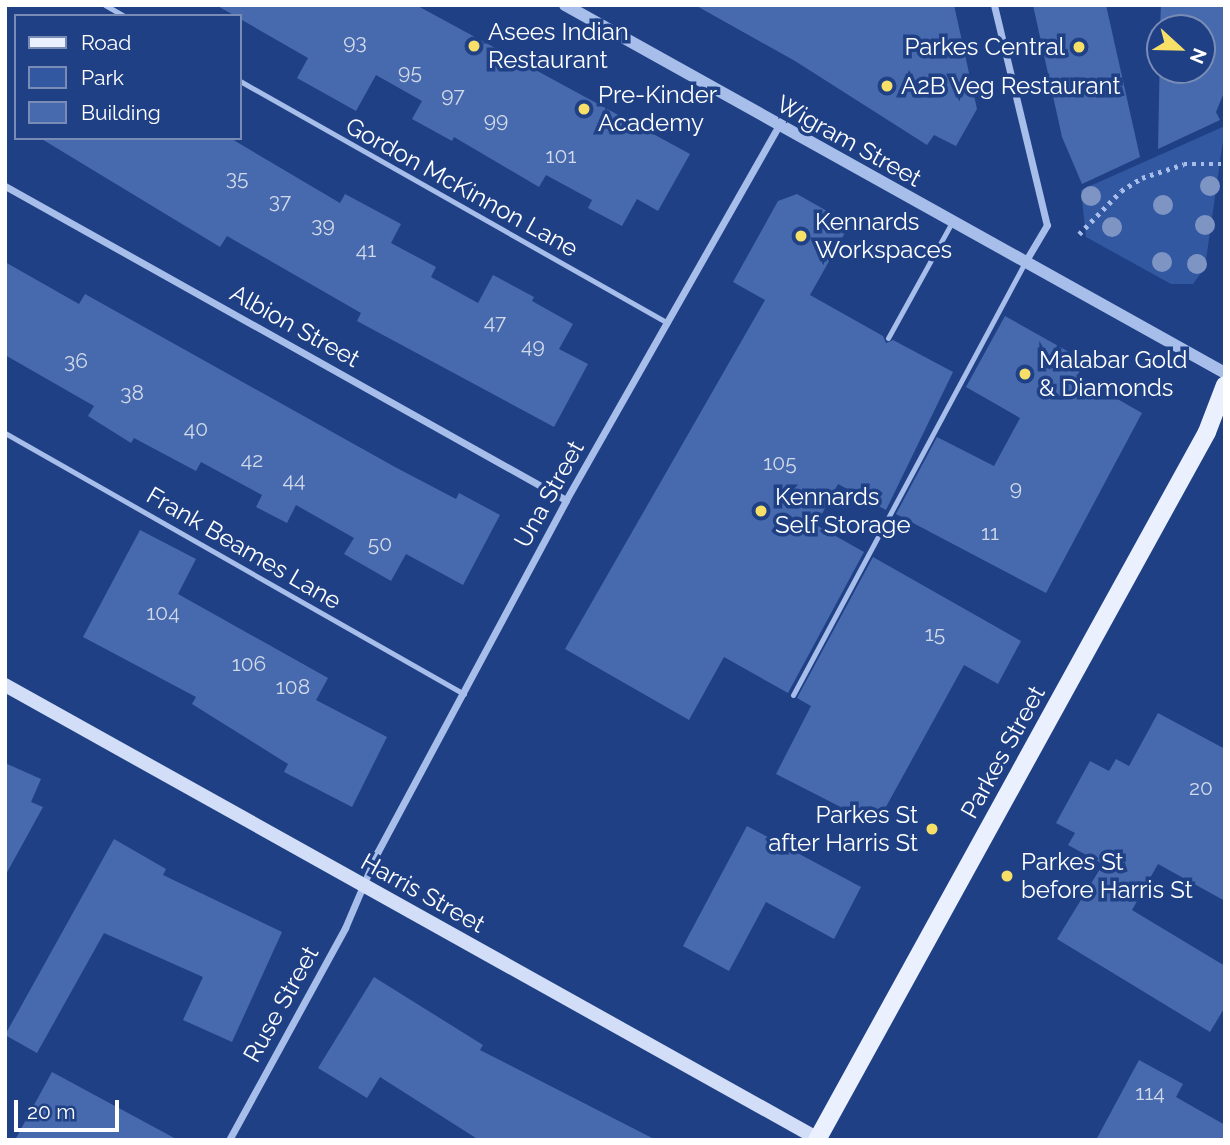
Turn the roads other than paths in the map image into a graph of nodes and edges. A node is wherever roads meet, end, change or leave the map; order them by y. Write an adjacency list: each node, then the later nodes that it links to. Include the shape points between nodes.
1 (105, 5): 4 (lane)
2 (565, 5): 6 (street, Wigram Street)
3 (994, 5): 9 (street, via 1047,225)
4 (121, 14)
5 (242, 82): 10 (lane, Gordon McKinnon Lane)
6 (779, 125): 8 (street, Wigram Street); 10 (street, Una Street)
7 (5, 186): 15 (street, Albion Street)
8 (952, 222): 9 (street, Wigram Street); 11 (lane)
9 (1025, 262): 12 (street, Wigram Street); 18 (lane)
10 (667, 323): 15 (street, Una Street)
11 (888, 338)
12 (1225, 373)
13 (1225, 385): 20 (main road, Parkes Street, via 1207,432)
14 (5, 433): 17 (lane, Frank Beames Lane)
15 (566, 500): 17 (street, Una Street)
16 (5, 685): 19 (main road, Harris Street)
17 (464, 694): 19 (street, Una Street, via 377,853)
18 (793, 695)
19 (366, 887): 20 (main road, Harris Street); 21 (street, Ruse Street)
20 (818, 1139)
21 (229, 1140)

